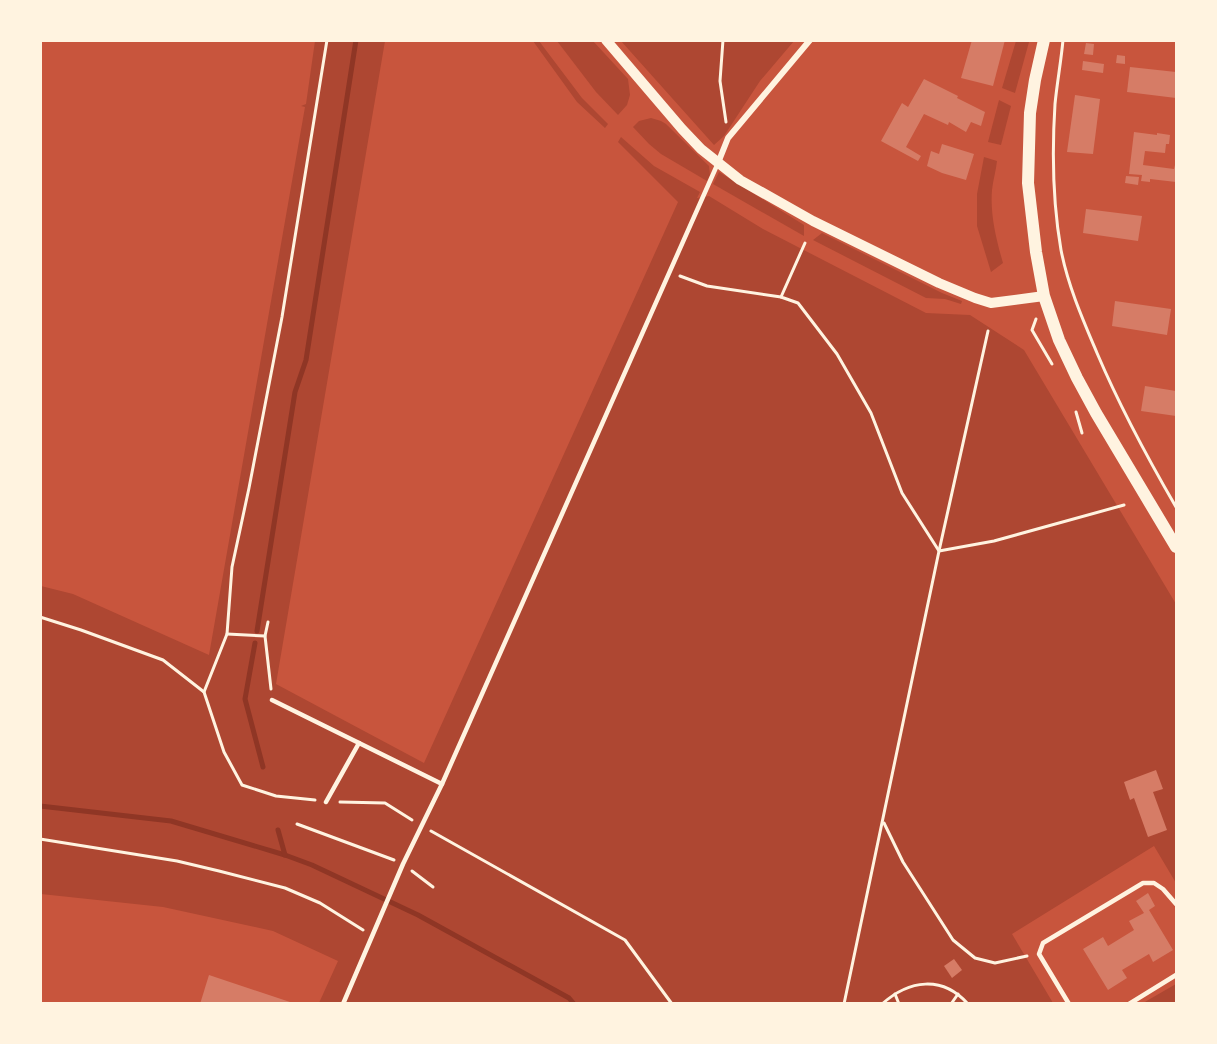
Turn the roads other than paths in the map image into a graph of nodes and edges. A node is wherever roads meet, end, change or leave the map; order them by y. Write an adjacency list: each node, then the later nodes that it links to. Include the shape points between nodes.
1 (606, 40): 4 (street, via 682,129)
2 (810, 40): 4 (street, via 728,138)
3 (1044, 40): 5 (main road, via 1030,113 1028,173)
4 (718, 163): 5 (street, via 813,220 939,283 991,303); 9 (lane)
5 (1044, 296): 6 (main road, via 1077,378)
6 (1176, 547)
7 (272, 700): 8 (lane)
8 (359, 743): 9 (lane); 10 (lane)
9 (442, 784): 13 (lane)
10 (326, 802)
11 (1176, 904): 14 (lane, via 1154,883 1143,883 1043,943 1039,954)
12 (1176, 975): 15 (lane)
13 (342, 1004)
14 (1069, 1004)
15 (1129, 1004)

